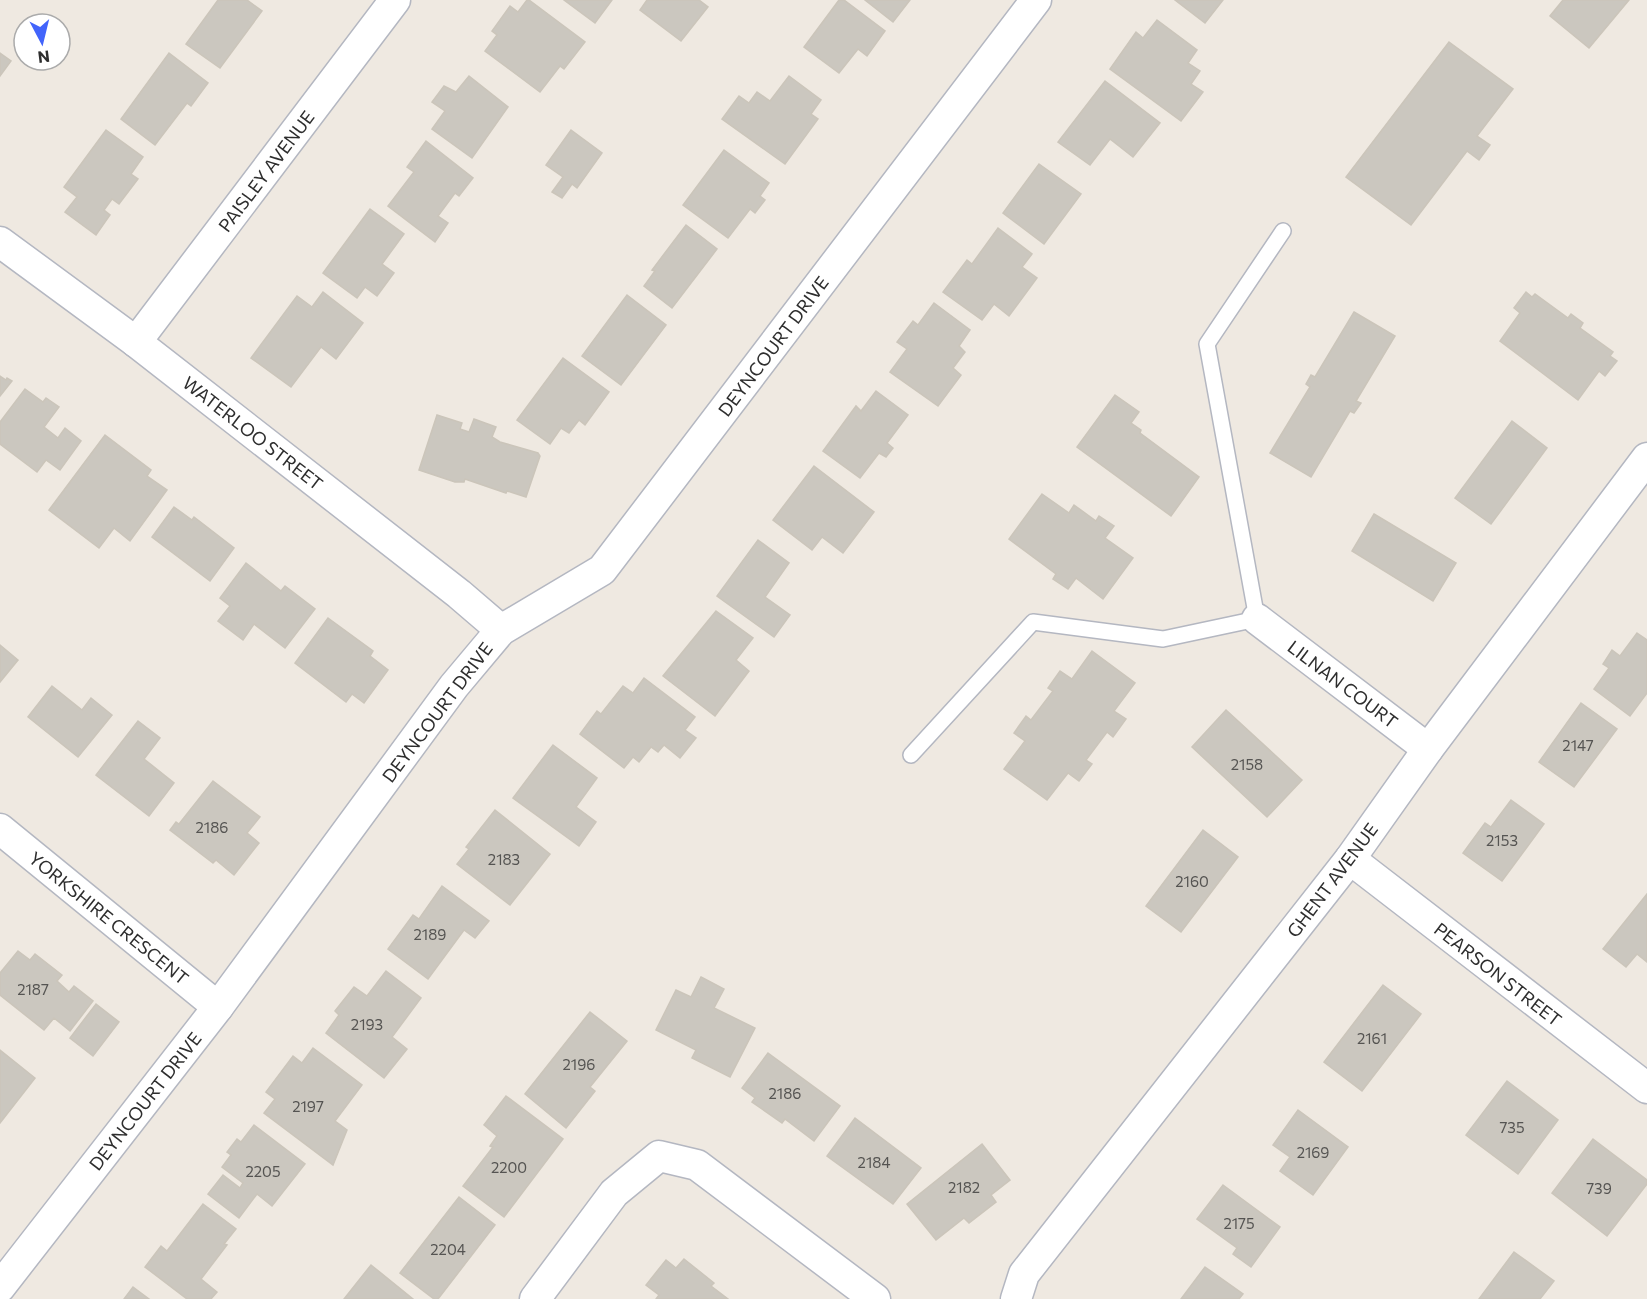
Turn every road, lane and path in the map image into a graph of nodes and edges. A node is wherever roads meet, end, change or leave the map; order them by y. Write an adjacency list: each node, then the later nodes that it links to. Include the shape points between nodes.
1 (395, 0): 5 (street, PAISLEY AVENUE)
2 (1036, 0): 8 (street, DEYNCOURT DRIVE, via 602,570)
3 (1282, 231): 7 (lane, via 1207,344)
4 (0, 242): 5 (street, WATERLOO STREET)
5 (136, 342): 8 (street, WATERLOO STREET)
6 (1647, 458): 9 (street, GHENT AVENUE)
7 (1257, 619): 9 (street, LILNAN COURT); 10 (lane, via 1163,639 1033,622)
8 (501, 630): 13 (street, DEYNCOURT DRIVE, via 454,686)
9 (1428, 748): 12 (street, GHENT AVENUE)
10 (911, 755)
11 (0, 829): 13 (street, YORKSHIRE CRESCENT)
12 (1350, 859): 14 (street, PEARSON STREET); 18 (street, GHENT AVENUE, via 1024,1274)
13 (218, 1007): 15 (street, DEYNCOURT DRIVE)
14 (1647, 1088)
15 (0, 1287)
16 (535, 1299): 17 (street, via 614,1193 659,1156 698,1166)
17 (875, 1299)
18 (1016, 1299)

